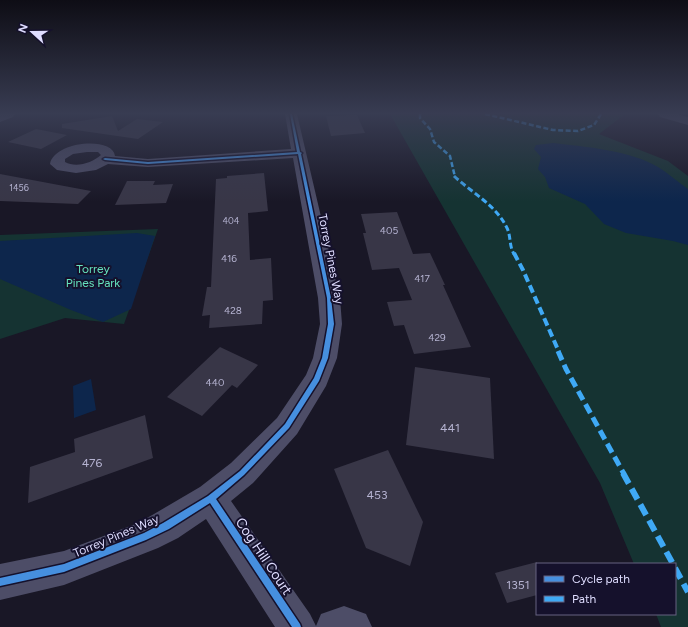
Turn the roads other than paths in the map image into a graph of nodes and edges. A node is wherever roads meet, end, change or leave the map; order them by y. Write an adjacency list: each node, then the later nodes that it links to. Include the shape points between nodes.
1 (298, 143): 2 (street, Torrey Pines Way)
2 (300, 153): 3 (street, via 148,163); 4 (street, Torrey Pines Way, via 330,298 331,324 325,358 317,379 287,426 242,473)
3 (105, 159)
4 (211, 498): 5 (street, Torrey Pines Way, via 166,526 64,568); 6 (street, Cog Hill Court)
5 (0, 582)
6 (297, 627)
7 (334, 627): 8 (street)
8 (353, 627)

